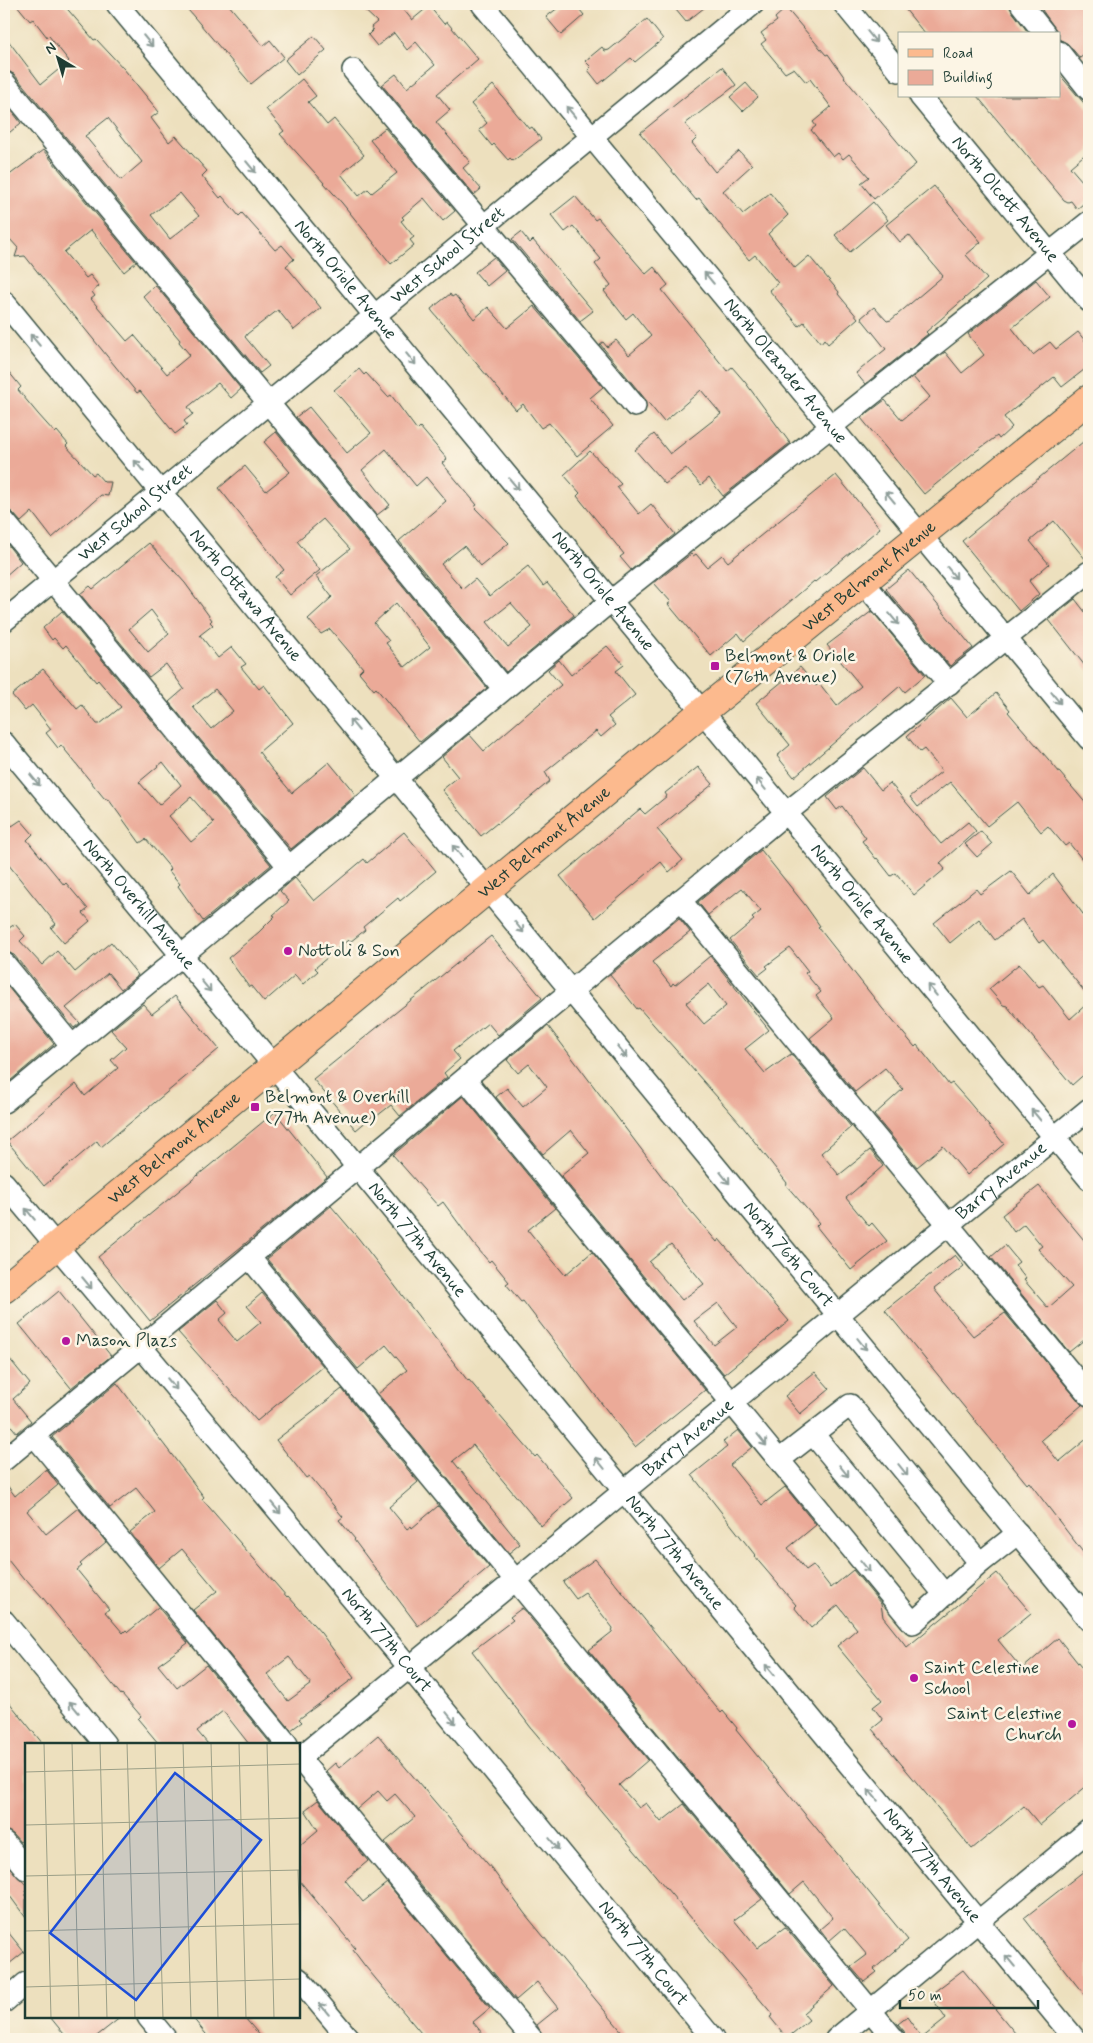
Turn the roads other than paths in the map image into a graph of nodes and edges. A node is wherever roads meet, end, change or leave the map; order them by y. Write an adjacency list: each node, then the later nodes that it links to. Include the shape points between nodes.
1 (116, 4): 19 (street, North Oriole Avenue, one-way to 19)
2 (482, 4): 13 (street, North Oleander Avenue, one-way to 2)
3 (753, 4): 13 (street, West School Street)
4 (844, 4): 8 (street, one-way to 8)
5 (1021, 4): 6 (street)
6 (1043, 32)
7 (1060, 53): 11 (street)
8 (898, 69)
9 (353, 70): 15 (street)
10 (4, 82): 21 (street)
11 (1089, 90)
12 (922, 98): 16 (street, North Olcott Avenue)
13 (592, 136): 15 (street, West School Street); 23 (street, North Oleander Avenue, one-way to 13)
14 (1089, 222): 16 (street)
15 (484, 225): 19 (street, West School Street); 22 (street)
16 (1050, 254): 17 (street, North Olcott Avenue); 23 (street)
17 (1089, 301)
18 (4, 302): 24 (street, North Ottawa Avenue, one-way to 18)
19 (374, 316): 21 (street, West School Street); 30 (street, North Oriole Avenue, one-way to 30)
20 (1089, 399): 26 (main road, West Belmont Avenue)
21 (268, 403): 24 (street, West School Street); 34 (street)
22 (635, 406)
23 (832, 426): 26 (street, North Oleander Avenue, one-way to 23); 30 (street)
24 (160, 492): 28 (street, West School Street); 38 (street, North Ottawa Avenue, one-way to 24)
25 (4, 521): 28 (street)
26 (921, 535): 29 (main road, West Belmont Avenue); 32 (street, North Oleander Avenue, one-way to 32)
27 (1089, 572): 32 (street)
28 (53, 580): 31 (street, West School Street); 40 (street)
29 (863, 582): 33 (street, one-way to 33); 35 (main road, West Belmont Avenue)
30 (611, 601): 34 (street); 35 (street, North Oriole Avenue)
31 (4, 621)
32 (1006, 638): 33 (street); 36 (street, North Oleander Avenue, one-way to 36)
33 (948, 684): 39 (street)
34 (504, 689): 38 (street)
35 (702, 712): 39 (street, North Oriole Avenue, one-way to 35); 41 (main road, West Belmont Avenue)
36 (1089, 739)
37 (4, 743): 43 (street, North Overhill Avenue, one-way to 43)
38 (397, 777): 40 (street); 41 (street, North Ottawa Avenue, one-way to 38)
39 (786, 813): 42 (street); 51 (street, North Oriole Avenue, one-way to 39)
40 (289, 866): 43 (street)
41 (488, 889): 45 (street, North 76th Court, one-way to 45); 47 (main road, West Belmont Avenue)
42 (680, 900): 45 (street); 55 (street)
43 (181, 956): 46 (street); 47 (street, North Overhill Avenue, one-way to 47)
44 (4, 963): 46 (street)
45 (571, 990): 48 (street); 59 (street, North 76th Court, one-way to 59)
46 (72, 1046): 49 (street)
47 (274, 1066): 52 (street, North 77th Avenue); 56 (main road, West Belmont Avenue)
48 (465, 1079): 52 (street); 62 (street)
49 (4, 1102)
50 (1089, 1109): 51 (street, Barry Avenue)
51 (1055, 1137): 53 (street, North Oriole Avenue); 55 (street, Barry Avenue)
52 (356, 1168): 57 (street); 67 (street, North 77th Avenue, one-way to 52)
53 (1089, 1179)
54 (4, 1183): 56 (street, North 77th Court, one-way to 54)
55 (949, 1224): 59 (street, Barry Avenue); 61 (street)
56 (56, 1246): 58 (main road, West Belmont Avenue); 60 (street, North 77th Court, one-way to 60)
57 (249, 1257): 60 (street); 70 (street)
58 (4, 1289)
59 (838, 1315): 62 (street, Barry Avenue); 68 (street, North 76th Court, one-way to 68)
60 (140, 1347): 64 (street); 74 (street, North 77th Court, one-way to 74)
61 (1089, 1395)
62 (732, 1401): 66 (street, one-way to 66); 67 (street, Barry Avenue)
63 (813, 1434): 66 (street); 69 (street, one-way to 69, via 850,1405); 71 (street, one-way to 71)
64 (34, 1435): 65 (street); 76 (street)
65 (4, 1460)
66 (778, 1460): 71 (street, one-way to 71, via 913,1624)
67 (623, 1491): 70 (street, Barry Avenue); 82 (street, North 77th Avenue, one-way to 67)
68 (1018, 1533): 69 (street); 72 (street, North 76th Court)
69 (980, 1564): 71 (street)
70 (515, 1579): 74 (street, Barry Avenue); 86 (street)
71 (945, 1595)
72 (1089, 1620)
73 (4, 1621): 75 (street, one-way to 73)
74 (409, 1666): 77 (street, Barry Avenue); 91 (street, North 77th Court, one-way to 91)
75 (104, 1743)
76 (286, 1743)
77 (300, 1757)
78 (300, 1759): 90 (street)
79 (1088, 1834): 82 (street)
80 (4, 1842): 81 (street)
81 (25, 1868)
82 (978, 1922): 86 (street); 94 (street, North 77th Avenue, one-way to 82)
83 (300, 1980): 89 (street, one-way to 83)
84 (25, 1984): 85 (street)
85 (4, 2002)
86 (870, 2011): 92 (street); 93 (street)
87 (149, 2018): 88 (street)
88 (166, 2039)
89 (349, 2039)
90 (532, 2039)
91 (714, 2039)
92 (836, 2039)
93 (894, 2039)
94 (1075, 2039)

